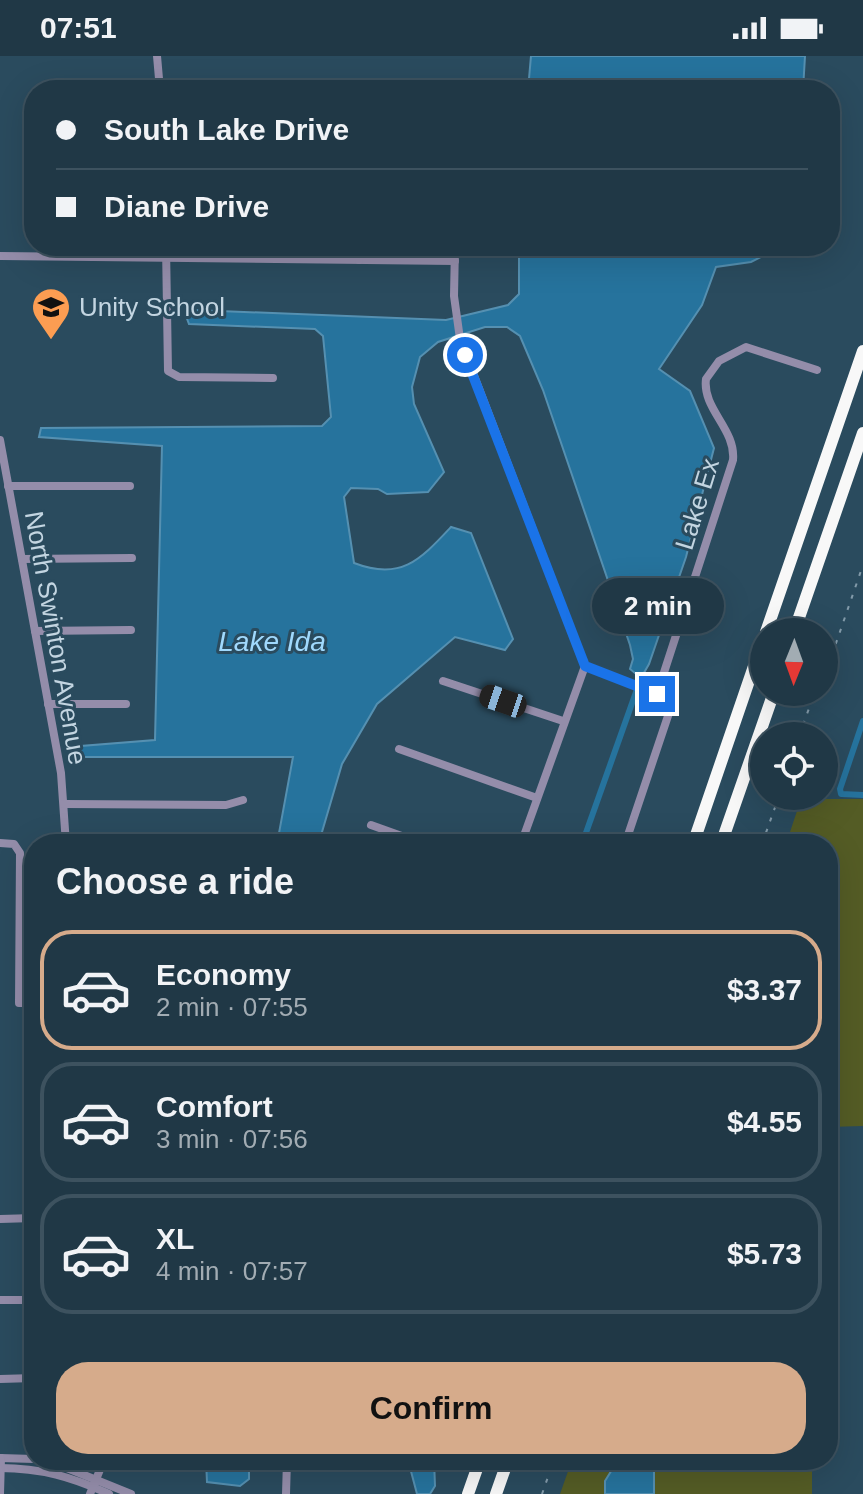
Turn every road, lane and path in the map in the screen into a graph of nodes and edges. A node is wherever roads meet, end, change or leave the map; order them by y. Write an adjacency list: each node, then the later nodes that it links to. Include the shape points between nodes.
1 (157, 56): 2 (street)
2 (159, 80)
3 (0, 256): 7 (street)
4 (262, 256): 9 (street)
5 (359, 256): 10 (street)
6 (455, 256): 11 (street)
7 (70, 257): 8 (street)
8 (166, 258): 9 (street); 14 (street, via 168,371 179,377)
9 (262, 259): 10 (street)
10 (359, 260): 11 (street)
11 (455, 261): 25 (street, via 460,339)
12 (863, 351): 21 (highway)
13 (817, 370): 28 (street, Lake Ex, via 746,347 719,361 706,379 706,396 732,444 733,460)
14 (273, 378)
15 (863, 433): 22 (highway)
16 (0, 440): 17 (street, North Swinton Avenue)
17 (8, 486): 18 (street); 20 (street, North Swinton Avenue)
18 (130, 486)
19 (132, 558): 20 (street)
20 (22, 559): 24 (street, North Swinton Avenue)
21 (771, 618)
22 (799, 618)
23 (131, 630): 24 (street)
24 (35, 631): 29 (street, North Swinton Avenue)
25 (585, 666): 28 (street); 32 (street)
26 (750, 679): 42 (highway)
27 (443, 681): 32 (street)
28 (657, 694): 41 (street, via 670,700 670,712)
29 (48, 704): 30 (street); 36 (street, North Swinton Avenue)
30 (126, 704)
31 (769, 706): 43 (highway)
32 (563, 721): 34 (street)
33 (399, 749): 34 (street)
34 (537, 798): 40 (street)
35 (243, 800): 36 (street, via 226,805)
36 (64, 804): 38 (street, North Swinton Avenue)
37 (371, 825): 39 (street)
38 (66, 834)
39 (396, 834)
40 (524, 834)
41 (628, 834)
42 (696, 834)
43 (724, 834)
44 (0, 843): 45 (street, via 14,844 20,853 19,1003)
45 (24, 1003)
46 (24, 1218): 47 (street)
47 (0, 1219)
48 (0, 1300): 49 (street)
49 (24, 1300)
50 (24, 1378): 51 (street)
51 (0, 1379)
52 (0, 1458): 53 (street); 54 (street)
53 (24, 1459)
54 (0, 1468): 55 (street); 62 (street)
55 (24, 1468)
56 (42, 1470): 61 (street)
57 (65, 1470): 61 (street)
58 (287, 1470): 65 (street)
59 (476, 1470): 66 (highway)
60 (504, 1470): 67 (highway)
61 (94, 1486): 63 (street); 64 (street)
62 (0, 1494)
63 (109, 1494)
64 (131, 1494)
65 (286, 1494)
66 (468, 1494)
67 (496, 1494)

